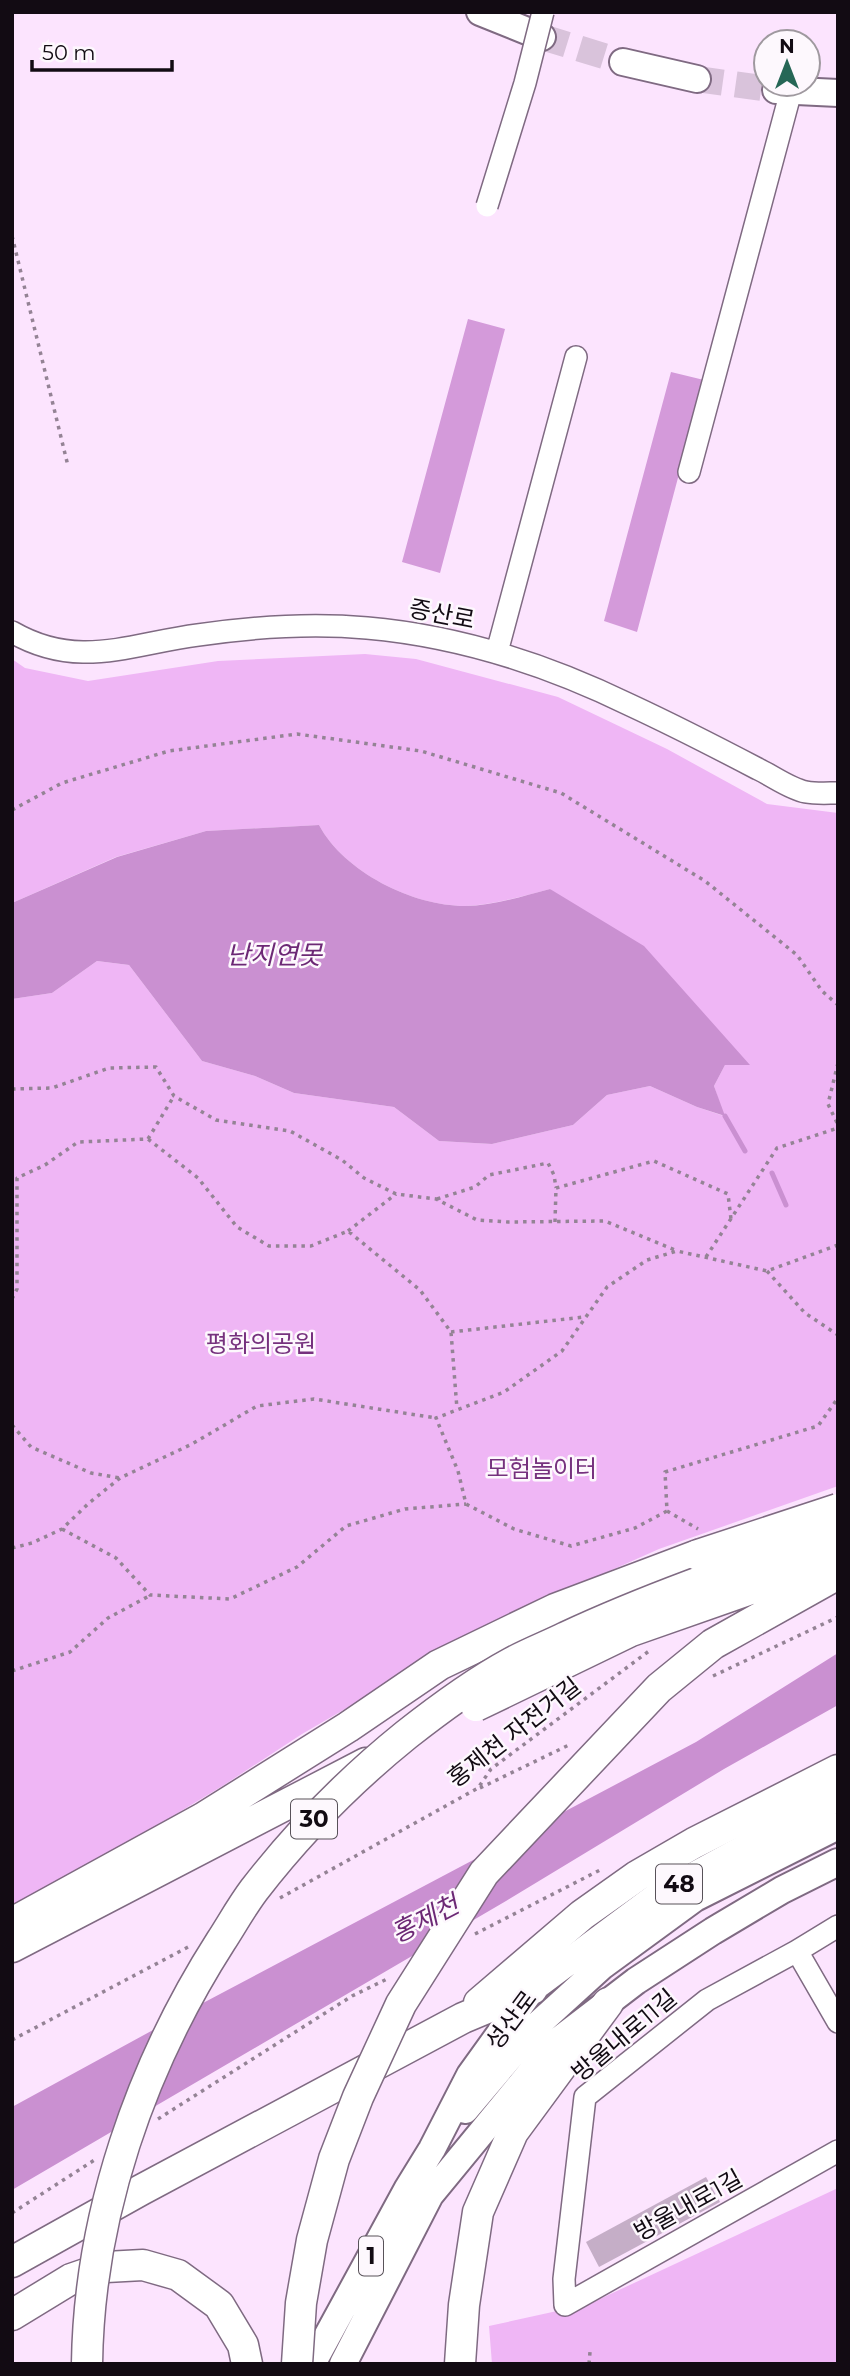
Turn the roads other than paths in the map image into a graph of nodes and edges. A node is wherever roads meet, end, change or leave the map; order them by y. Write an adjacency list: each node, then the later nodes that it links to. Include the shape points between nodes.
1 (480, 12): 2 (main road)
2 (543, 24): 6 (street, bridge)
3 (623, 62): 4 (main road)
4 (697, 79)
5 (781, 98): 8 (street)
6 (487, 206)
7 (576, 357): 10 (street)
8 (689, 472)
9 (12, 632): 10 (street, 증산로, via 49,648 97,653 241,629 367,628)
10 (498, 652): 11 (street, 증산로, via 629,704 805,792)
11 (838, 793)
12 (838, 1509): 20 (highway, bridge, via 703,1545 439,1665 203,1818)
13 (838, 1533): 34 (highway, 30, bridge, via 627,1609 511,1663 443,1706 382,1755 309,1824 252,1892 165,2038 110,2194 97,2258)
14 (838, 1558): 22 (highway, bridge, via 631,1631 520,1683)
15 (838, 1574): 36 (highway, bridge, via 713,1644 659,1688 484,1873 401,2004 334,2159 301,2303)
16 (838, 1770): 26 (highway, via 638,1876 582,1915)
17 (838, 1797): 24 (main road, 성산로 / 48, via 658,1895)
18 (838, 1826): 28 (main road, 1, via 695,1898 602,1966 536,2026)
19 (838, 1862): 25 (main road, 성산로 / 48, via 713,1931)
20 (12, 1923)
21 (838, 1926): 23 (street, 방울내로11길)
22 (12, 1947)
23 (797, 1951): 27 (street); 32 (street, 방울내로11길, via 707,2000 585,2097)
24 (531, 1989): 26 (highway); 28 (main road, 성산로 / 48, via 470,2075)
25 (608, 2003): 30 (main road, 성산로 / 48, via 555,2043); 39 (highway, via 513,2132 478,2212)
26 (463, 2018): 31 (highway, via 141,2190)
27 (838, 2022)
28 (432, 2149): 37 (main road, 성산로 / 1)
29 (838, 2151): 32 (street, 방울내로1길)
30 (430, 2195): 38 (main road, 성산로 / 1)
31 (13, 2249)
32 (565, 2305)
33 (12, 2315): 35 (highway, via 71,2279 106,2267 143,2265 178,2275 219,2305 243,2345)
34 (87, 2364)
35 (247, 2364)
36 (297, 2364)
37 (312, 2364)
38 (343, 2364)
39 (460, 2364)

